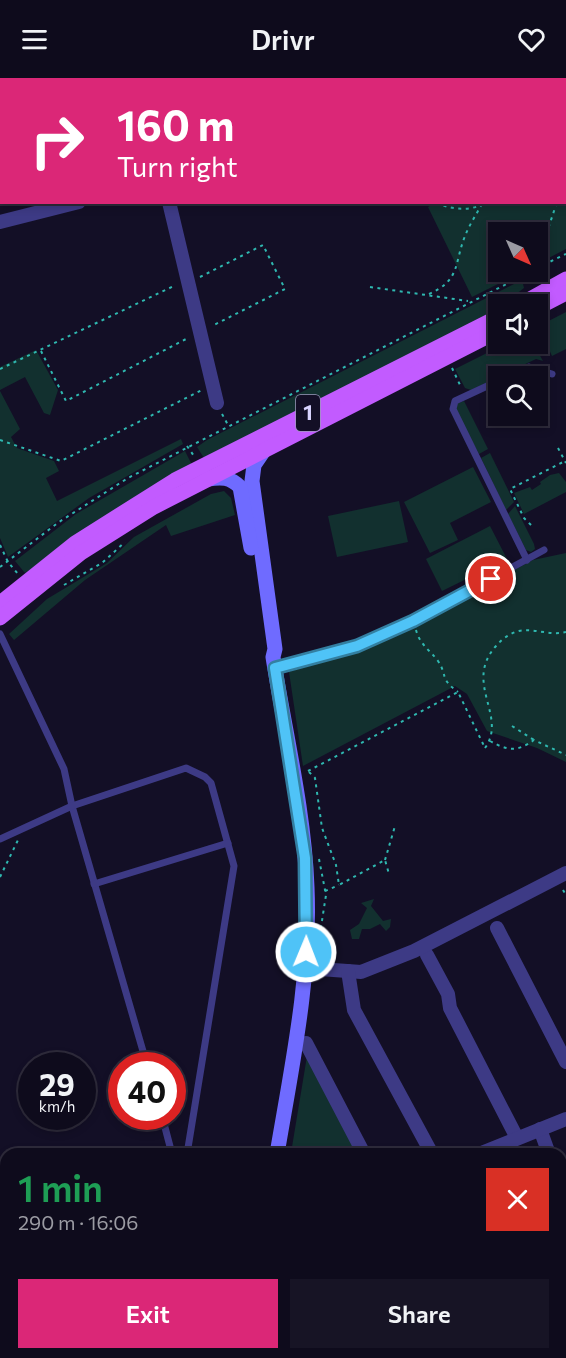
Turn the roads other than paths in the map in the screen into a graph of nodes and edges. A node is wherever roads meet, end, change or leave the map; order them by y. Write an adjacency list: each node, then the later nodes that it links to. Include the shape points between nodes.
1 (71, 204): 3 (street)
2 (170, 204): 15 (street, via 192,279 199,333)
3 (0, 222)
4 (566, 279): 6 (main road)
5 (566, 293): 8 (main road)
6 (539, 294)
7 (566, 299): 9 (main road)
8 (548, 302)
9 (548, 308)
10 (488, 321): 20 (main road, 1, via 165,486 75,543)
11 (488, 336): 16 (main road, 1)
12 (548, 373): 13 (lane)
13 (552, 374)
14 (488, 386): 19 (lane, via 455,401 453,408)
15 (217, 404)
16 (265, 449): 17 (main road, 1); 22 (street, via 254,465 252,481)
17 (208, 479): 20 (main road, 1, via 107,535); 22 (street, via 223,477 240,487)
18 (544, 550): 19 (lane)
19 (527, 560): 22 (lane, via 357,646)
20 (2, 607)
21 (0, 634): 23 (lane, via 64,769)
22 (274, 662): 30 (street, via 305,858)
23 (72, 806): 24 (lane); 25 (lane, via 186,768 211,783); 27 (lane)
24 (0, 839)
25 (228, 843): 27 (lane); 40 (lane, via 234,866)
26 (566, 873): 31 (street, via 414,951 361,972)
27 (94, 884): 33 (lane)
28 (497, 928): 34 (street)
29 (427, 955): 38 (street)
30 (306, 968): 31 (street); 41 (street)
31 (348, 971): 43 (street, via 354,1010)
32 (306, 1043): 42 (street)
33 (143, 1052)
34 (566, 1062)
35 (566, 1119): 36 (street)
36 (540, 1129): 38 (street); 45 (street)
37 (166, 1130): 39 (lane)
38 (517, 1138): 44 (street)
39 (170, 1148)
40 (188, 1148)
41 (278, 1148)
42 (361, 1148)
43 (429, 1148)
44 (493, 1148)
45 (547, 1148)

